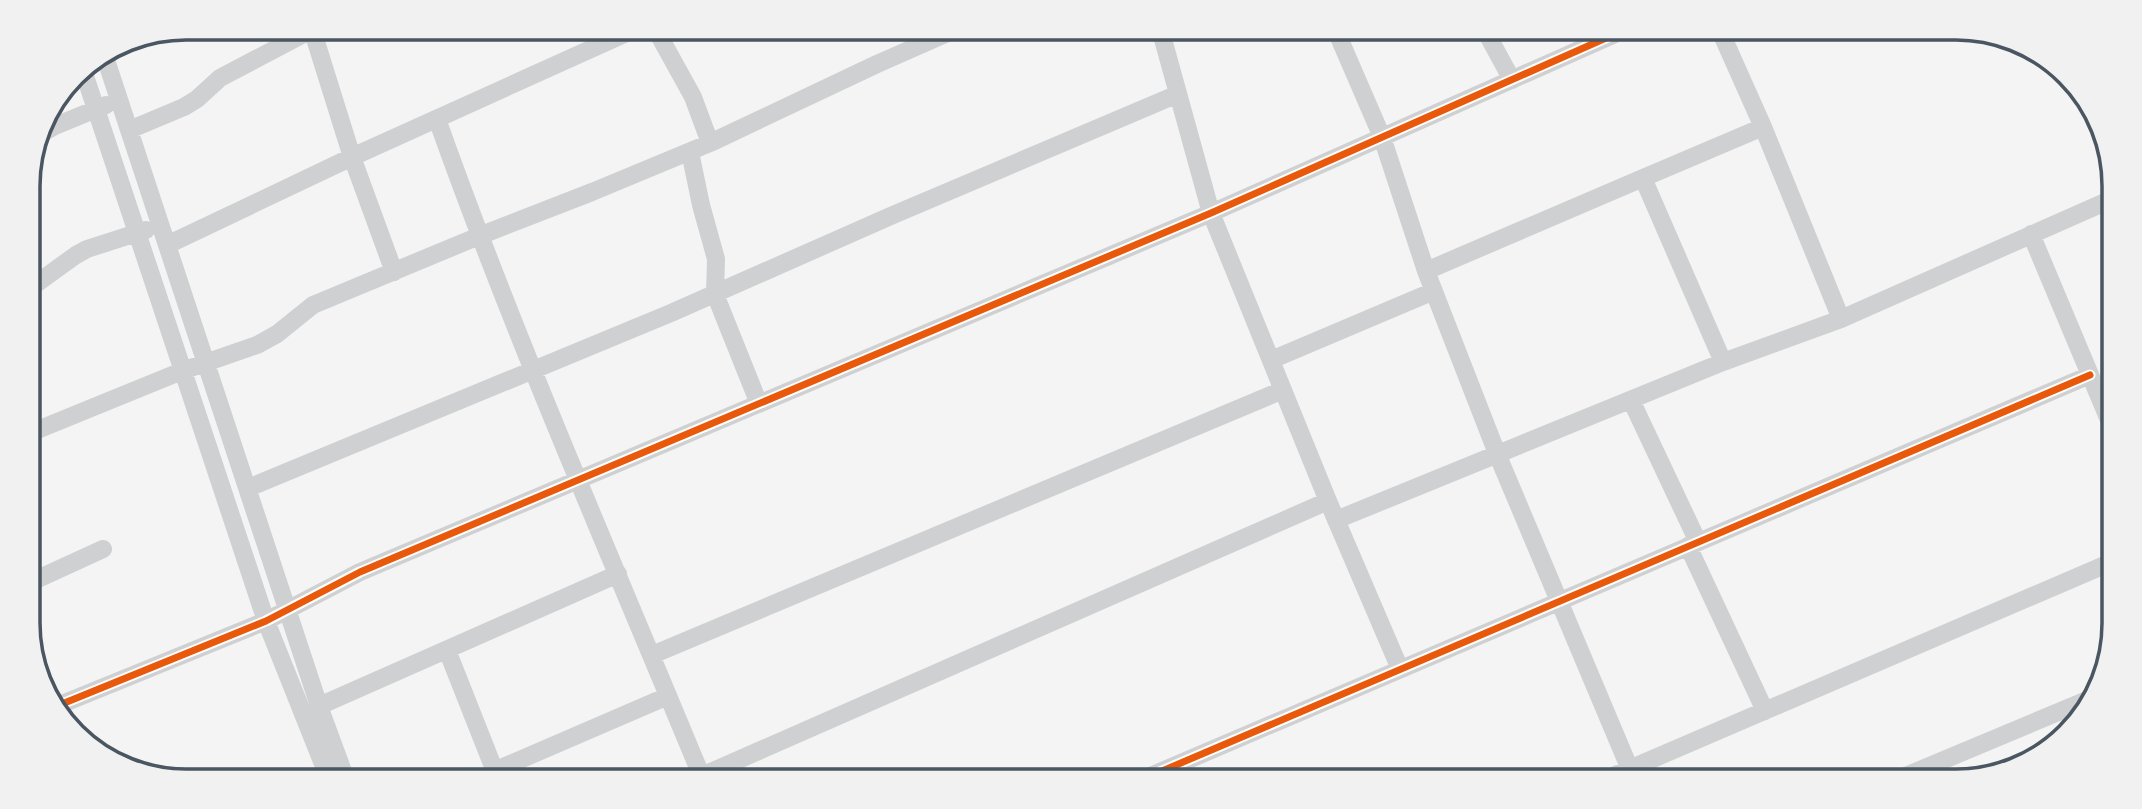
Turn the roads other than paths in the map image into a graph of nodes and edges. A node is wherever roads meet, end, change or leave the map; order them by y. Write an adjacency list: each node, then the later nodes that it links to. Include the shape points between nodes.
1 (1163, 40): 14 (street)
2 (1340, 40): 21 (street)
3 (1490, 40): 13 (street)
4 (1597, 40): 13 (street)
5 (1724, 40): 18 (street)
6 (290, 41): 20 (street, via 220,78 184,107)
7 (316, 41): 24 (street)
8 (609, 41): 17 (street)
9 (662, 41): 22 (street)
10 (932, 41): 22 (street)
11 (107, 64): 15 (street)
12 (86, 80): 16 (street)
13 (1512, 80): 21 (street)
14 (1178, 94): 27 (street); 37 (street)
15 (119, 101): 16 (street); 20 (street)
16 (95, 109): 19 (street); 29 (street)
17 (437, 118): 24 (street); 31 (street)
18 (1763, 127): 25 (street); 38 (street)
19 (51, 129)
20 (129, 130): 28 (street)
21 (1382, 137): 27 (street); 33 (street)
22 (710, 143): 23 (street)
23 (690, 152): 31 (street); 37 (street, via 716,258)
24 (352, 157): 32 (street); 34 (street)
25 (1643, 178): 33 (street); 40 (street)
26 (2102, 203): 30 (street)
27 (1211, 213): 39 (street); 48 (street)
28 (161, 226): 29 (street); 32 (street)
29 (136, 232): 35 (street, via 76,255); 43 (street)
30 (2031, 234): 38 (street); 44 (street)
31 (479, 236): 34 (street); 42 (street)
32 (167, 245): 41 (street)
33 (1426, 271): 36 (street)
34 (394, 272): 41 (street, via 313,305 268,340)
35 (41, 280)
36 (1434, 291): 39 (street); 50 (street)
37 (715, 294): 42 (street); 48 (street)
38 (1841, 319): 40 (street)
39 (1271, 359): 45 (street)
40 (1723, 362): 47 (street)
41 (206, 363): 43 (street); 52 (street)
42 (533, 370): 51 (street); 52 (street)
43 (182, 371): 49 (street); 62 (street)
44 (2090, 375): 46 (street); 55 (street)
45 (1283, 390): 53 (street); 64 (street)
46 (2102, 393)
47 (1631, 400): 50 (street); 55 (street)
48 (759, 404): 51 (street)
49 (40, 429)
50 (1498, 456): 54 (street); 60 (street)
51 (579, 480): 58 (street); 61 (street, via 360,572)
52 (248, 488): 61 (street)
53 (1328, 501): 54 (street); 80 (street)
54 (1336, 520): 65 (street)
55 (1693, 544): 60 (street); 70 (street)
56 (103, 549): 59 (street)
57 (2102, 566): 70 (street)
58 (618, 574): 63 (street); 64 (street)
59 (40, 578)
60 (1558, 602): 65 (street); 72 (street)
61 (287, 611): 62 (street); 69 (street)
62 (266, 621): 67 (street); 75 (street)
63 (447, 650): 69 (street); 77 (street)
64 (652, 655): 66 (street)
65 (1400, 669): 71 (street)
66 (668, 696): 78 (street); 79 (street)
67 (64, 703)
68 (2078, 703): 74 (street)
69 (319, 706): 76 (street)
70 (1765, 711): 73 (street)
71 (1168, 768)
72 (1629, 768)
73 (1644, 768)
74 (1924, 768)
75 (325, 769)
76 (342, 769)
77 (493, 769)
78 (504, 769)
79 (699, 769)
80 (716, 769)

